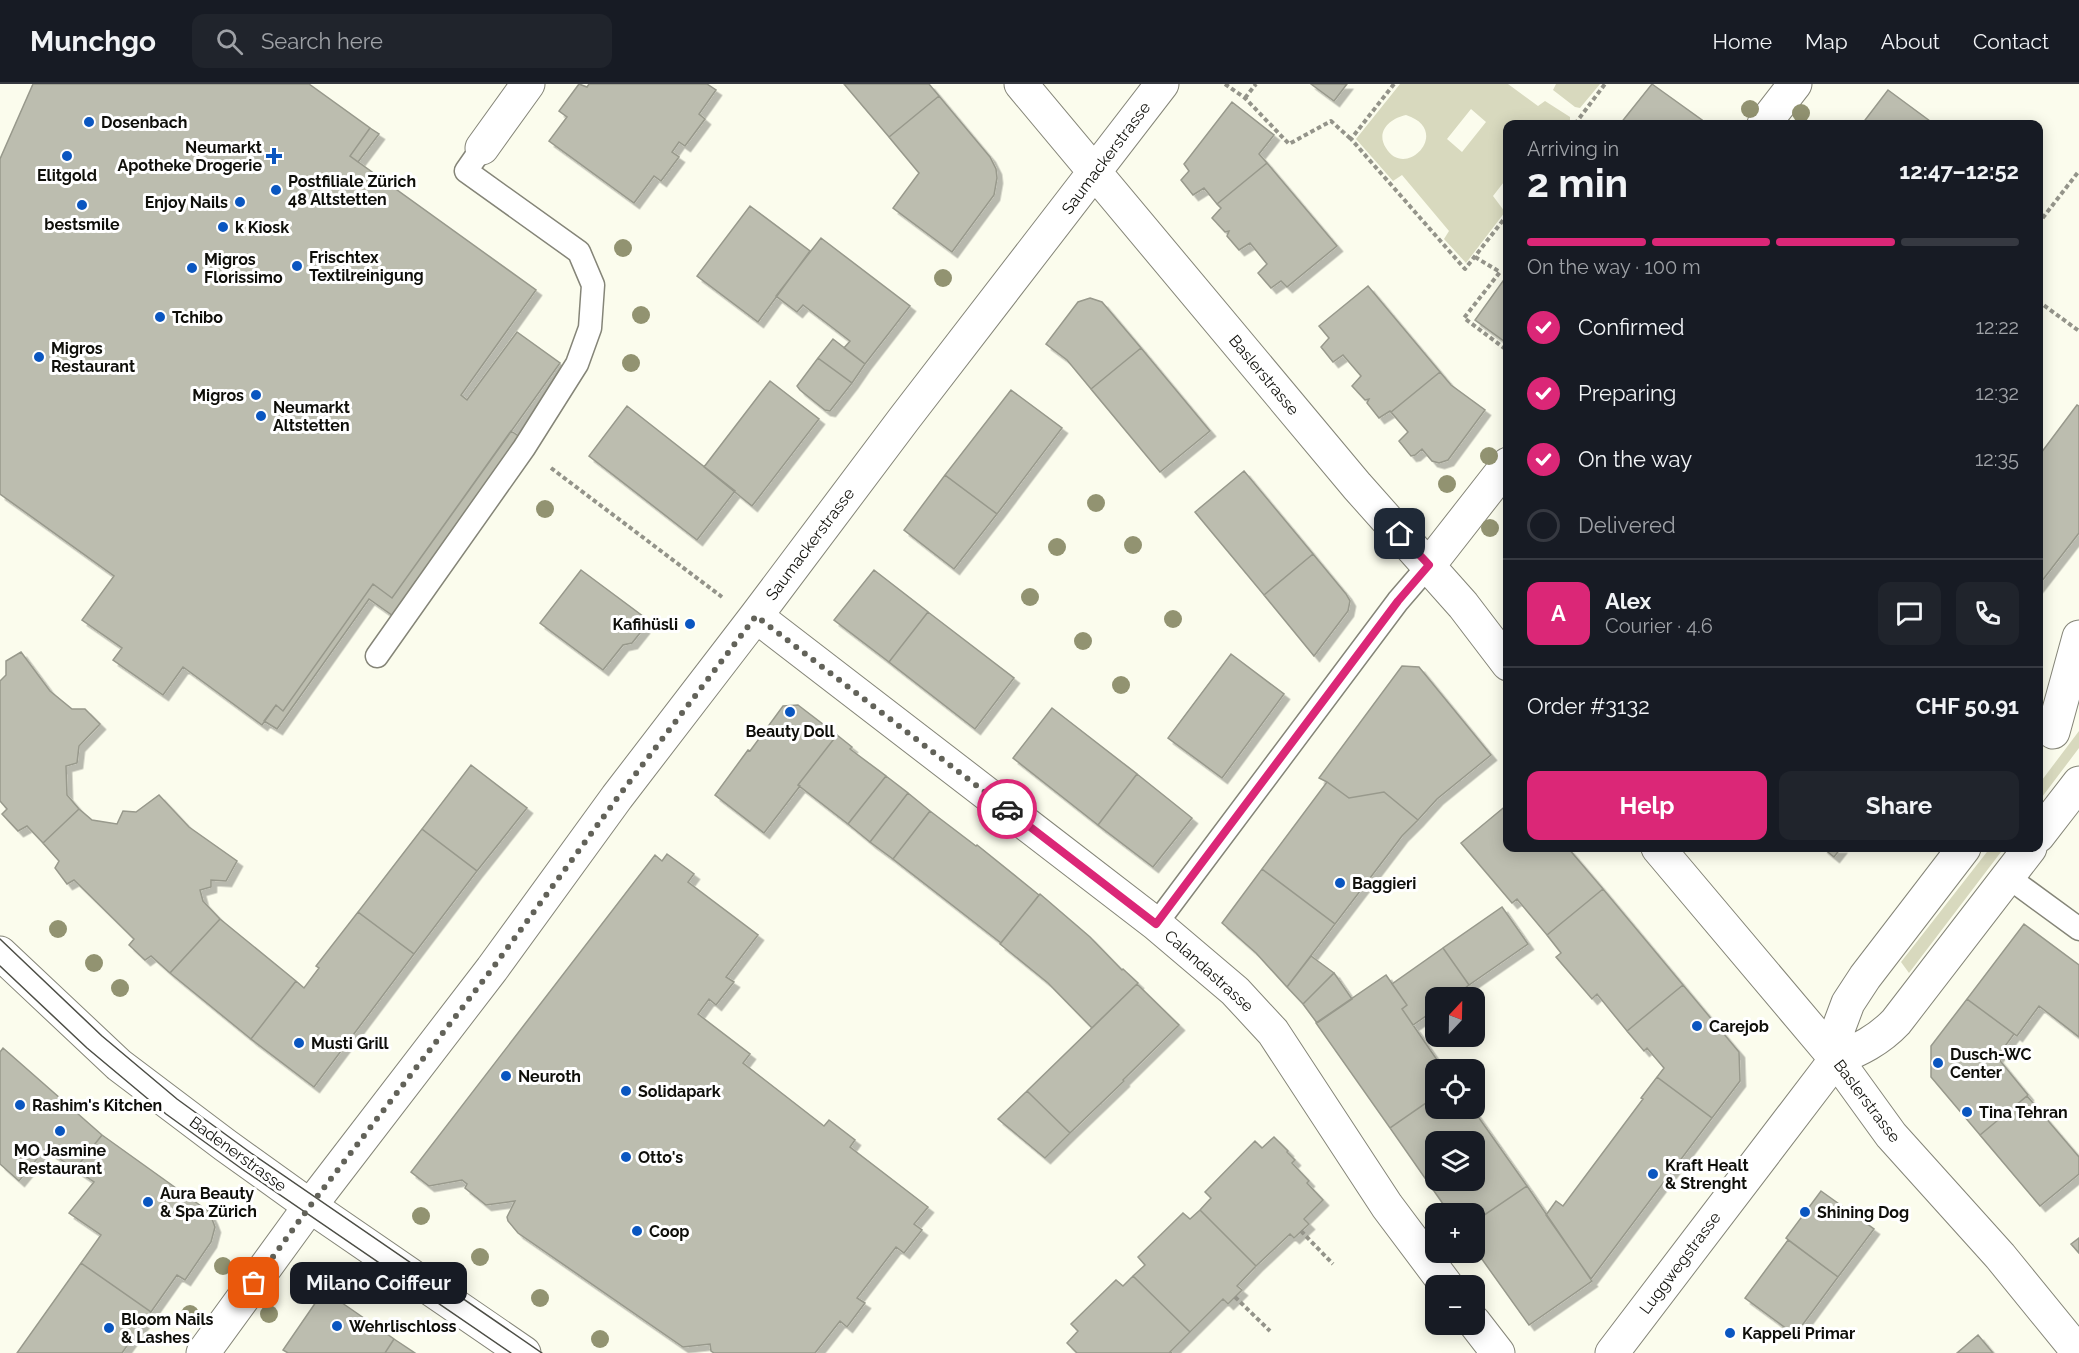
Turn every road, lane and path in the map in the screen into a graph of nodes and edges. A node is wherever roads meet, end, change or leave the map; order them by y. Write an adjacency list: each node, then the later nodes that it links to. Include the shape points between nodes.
1 (528, 84): 13 (street)
2 (1021, 84): 14 (street, Baslerstrasse)
3 (1162, 84): 14 (street, Saumackerstrasse)
4 (1225, 84): 9 (path)
5 (1256, 84): 9 (path)
6 (1394, 84): 12 (path)
7 (1605, 84): 10 (path)
8 (1795, 84): 11 (street)
9 (1245, 99): 12 (path, via 1289,144 1331,121)
10 (1578, 120)
11 (1767, 120)
12 (1351, 139): 18 (path, via 1465,269)
13 (482, 148): 22 (lane, via 466,171 579,252 593,285 590,328 577,364)
14 (1094, 171): 24 (street, Baslerstrasse, via 1357,486); 26 (street, Saumackerstrasse)
15 (2079, 171): 16 (path)
16 (2043, 218)
17 (1503, 221): 18 (path)
18 (1475, 257): 21 (path, via 1500,272 1464,318)
19 (2043, 305): 20 (path)
20 (2079, 331)
21 (1503, 347)
22 (524, 448): 25 (path); 28 (lane)
23 (1503, 470): 24 (street)
24 (1429, 565): 29 (street, Baslerstrasse); 38 (lane, via 1391,610)
25 (723, 598)
26 (756, 616): 38 (street, Calandastrasse); 42 (street, Saumackerstrasse)
27 (2079, 637): 31 (street)
28 (377, 656)
29 (1503, 658)
30 (2079, 697): 31 (street)
31 (2046, 742)
32 (2079, 783): 33 (street)
33 (2043, 830)
34 (1661, 852): 41 (street, Baslerstrasse)
35 (1961, 852): 41 (street, via 1848,1003 1839,1027)
36 (2027, 852): 37 (street, Luggwegstrasse)
37 (2008, 877): 39 (lane); 41 (street, Luggwegstrasse, via 1896,1022 1864,1047)
38 (1156, 924): 45 (street, Calandastrasse, via 1235,991 1273,1032 1387,1206)
39 (2079, 929)
40 (0, 953): 42 (street, Badenerstrasse, via 119,1065)
41 (1836, 1059): 52 (street, Luggwegstrasse); 53 (street, Baslerstrasse, via 1891,1135)
42 (310, 1206): 49 (street, Saumackerstrasse); 50 (street, Badenerstrasse)
43 (1301, 1231): 44 (path)
44 (1333, 1264)
45 (1439, 1275)
46 (1235, 1297): 47 (path)
47 (1270, 1331)
48 (1484, 1335): 51 (street)
49 (203, 1353)
50 (524, 1353)
51 (1498, 1353)
52 (1612, 1353)
53 (2079, 1353)

